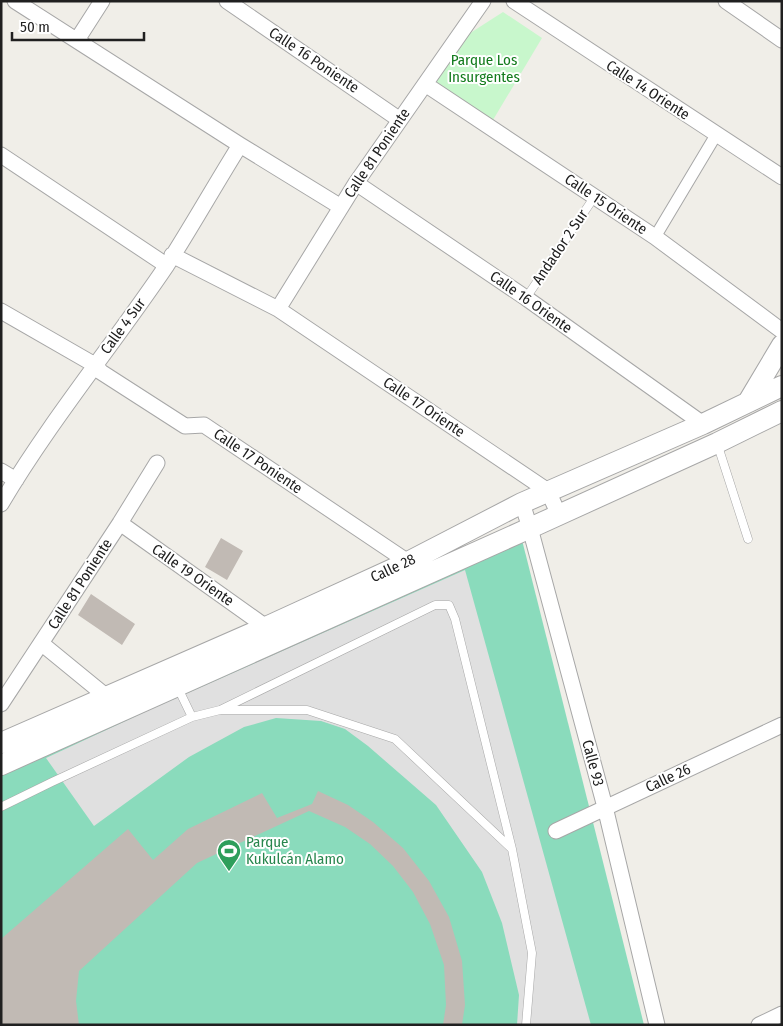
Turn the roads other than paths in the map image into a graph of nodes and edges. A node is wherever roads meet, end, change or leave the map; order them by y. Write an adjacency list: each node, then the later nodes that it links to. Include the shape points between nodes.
1 (15, 1): 7 (street)
2 (102, 1): 7 (street)
3 (227, 1): 10 (street, Calle 16 Poniente)
4 (483, 1): 9 (street, Calle 81 Poniente)
5 (514, 1): 11 (street, Calle 14 Oriente)
6 (726, 1): 8 (street)
7 (77, 40): 12 (street)
8 (782, 40)
9 (425, 84): 10 (street, Calle 81 Poniente); 16 (street, Calle 15 Oriente)
10 (400, 120): 15 (street, Calle 81 Poniente)
11 (716, 135): 14 (street, Calle 14 Oriente); 18 (street)
12 (240, 145): 17 (street); 19 (street, Calle 4 Sur)
13 (1, 155): 19 (street)
14 (782, 177)
15 (356, 183): 17 (street, Calle 81 Poniente); 20 (street, Calle 16 Oriente)
16 (595, 196): 18 (street, Calle 15 Oriente); 20 (lane, Andador 2 Sur)
17 (341, 207): 21 (street, Calle 81 Poniente)
18 (655, 237): 23 (street, Calle 15 Oriente)
19 (169, 260): 21 (street, Calle 17 Oriente); 25 (street, Calle 4 Sur)
20 (526, 298): 29 (street, Calle 16 Oriente)
21 (278, 309): 34 (street, Calle 17 Oriente)
22 (1, 311): 25 (street, Calle 17 Poniente)
23 (782, 331)
24 (782, 345): 27 (street)
25 (95, 365): 33 (street, Calle 4 Sur); 41 (street, Calle 17 Poniente, via 185,426 204,425)
26 (782, 386): 27 (street, Calle 28)
27 (748, 402): 29 (street, Calle 28)
28 (782, 412): 30 (street, Calle 28)
29 (704, 424): 34 (street, Calle 28)
30 (717, 443): 37 (street, Calle 28); 40 (lane)
31 (157, 463): 38 (street, Calle 81 Poniente)
32 (1, 471): 33 (street)
33 (16, 480): 36 (street, Calle 4 Sur)
34 (548, 492): 35 (street, Calle 28); 37 (street, Calle 17 Oriente)
35 (522, 503): 39 (street, Calle 93); 41 (street, Calle 28)
36 (1, 504)
37 (559, 514): 39 (street, Calle 28)
38 (120, 523): 42 (street, Calle 19 Oriente); 43 (street, Calle 81 Poniente)
39 (530, 528): 44 (street, Calle 28); 53 (street, Calle 93)
40 (748, 539)
41 (408, 562): 42 (street, Calle 28)
42 (266, 627): 44 (street, Calle 28)
43 (41, 643): 45 (street); 46 (street, Calle 81 Poniente)
44 (173, 678): 45 (street, Calle 28); 48 (lane); 51 (street, Calle 28)
45 (107, 697): 50 (street, Calle 28)
46 (1, 704)
47 (220, 710): 48 (lane); 55 (lane, via 307,710 395,739); 55 (lane, via 435,605 449,605)
48 (192, 717): 52 (lane)
49 (782, 725): 53 (street, Calle 26)
50 (1, 743)
51 (1, 765)
52 (1, 807)
53 (605, 807): 54 (street, Calle 26); 58 (street, Calle 93)
54 (556, 831)
55 (512, 849): 57 (lane, via 532,953)
56 (782, 1014): 59 (street)
57 (526, 1025)
58 (657, 1025)
59 (758, 1025)

